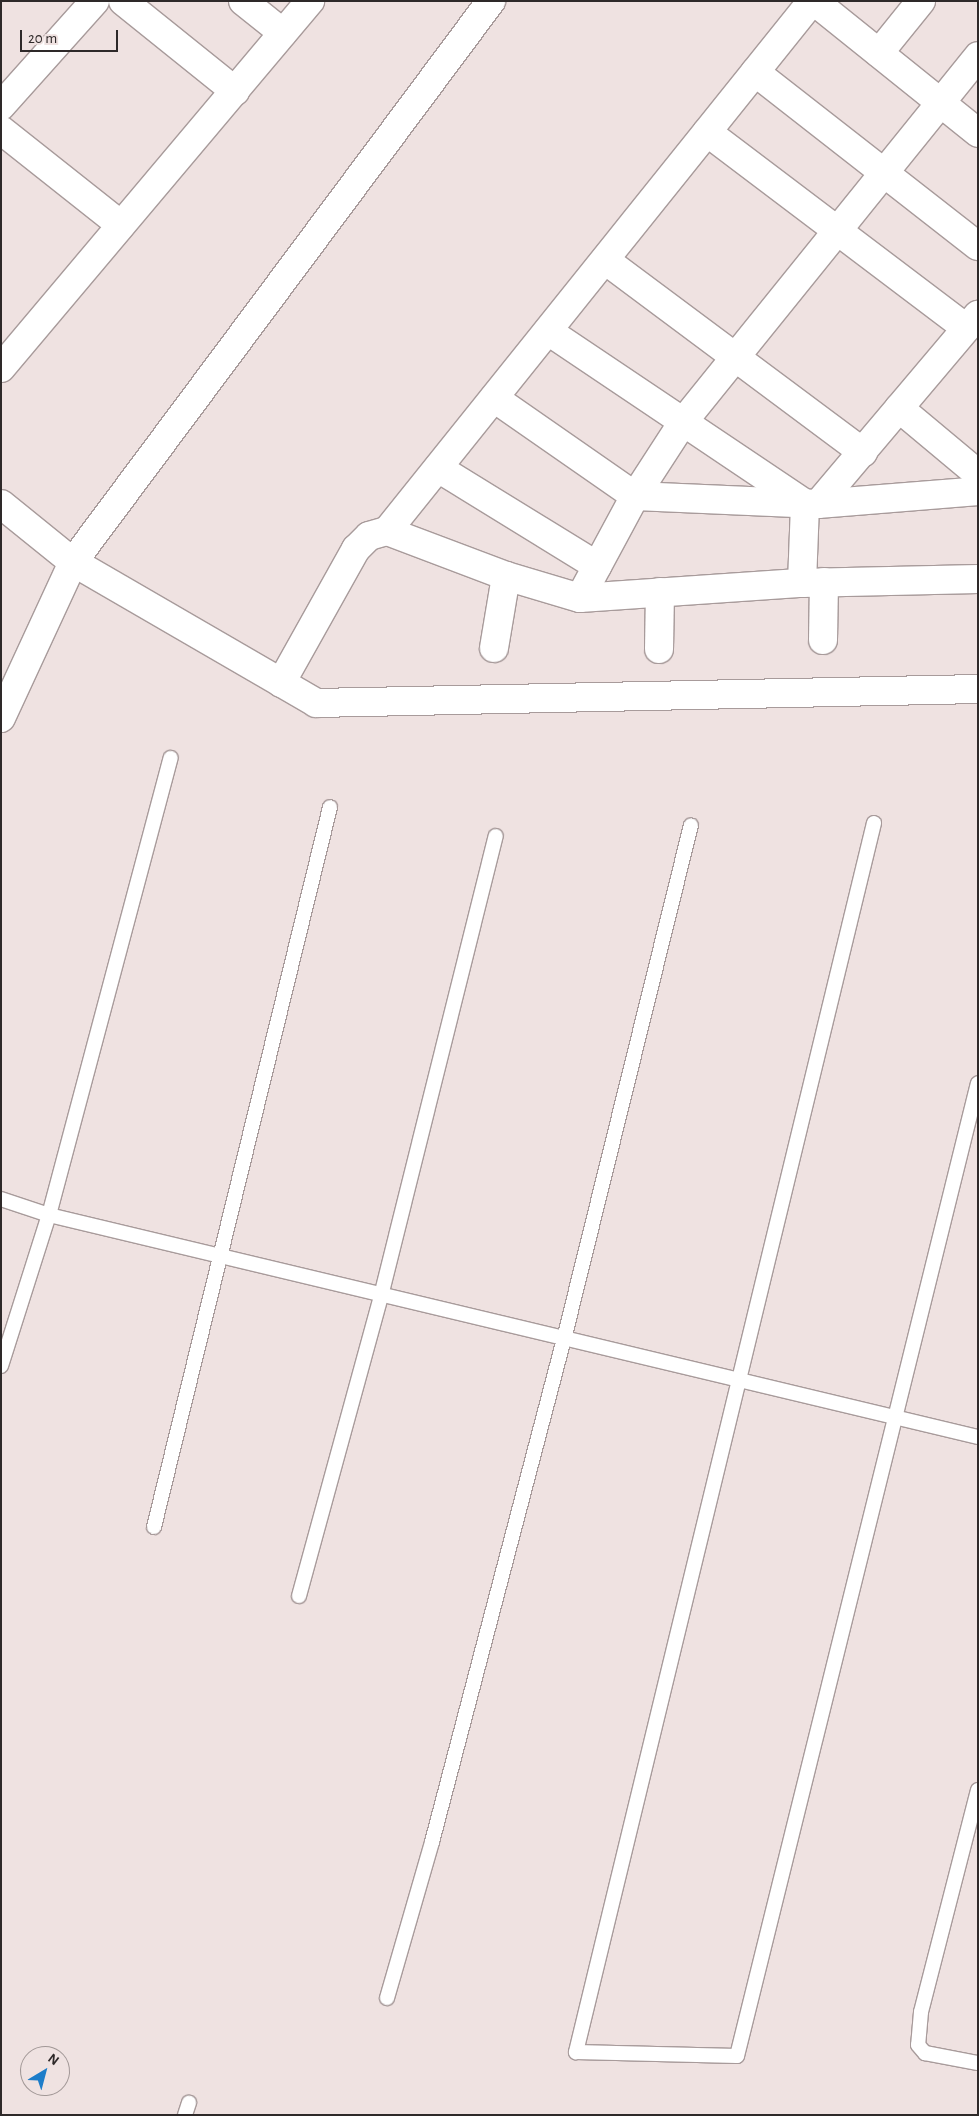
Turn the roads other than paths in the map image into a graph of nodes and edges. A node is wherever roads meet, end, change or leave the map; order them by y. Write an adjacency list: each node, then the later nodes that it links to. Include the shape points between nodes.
1 (95, 1): 14 (street)
2 (123, 1): 12 (street)
3 (243, 1): 8 (street)
4 (310, 1): 8 (street)
5 (491, 1): 37 (street)
6 (813, 1): 9 (street); 11 (street)
7 (921, 1): 9 (street)
8 (282, 34): 12 (street)
9 (879, 53): 13 (street)
10 (978, 56): 13 (street)
11 (755, 72): 16 (street); 18 (street)
12 (234, 91): 19 (street)
13 (941, 102): 17 (street); 18 (street)
14 (1, 106)
15 (1, 130): 19 (street)
16 (707, 132): 20 (street); 22 (street)
17 (978, 133)
18 (883, 175): 20 (street); 21 (street)
19 (121, 225): 26 (street)
20 (838, 231): 23 (street); 25 (street)
21 (978, 246)
22 (605, 260): 24 (street); 25 (street)
23 (972, 322): 28 (street)
24 (548, 331): 27 (street); 29 (street)
25 (736, 357): 29 (street); 30 (street)
26 (1, 368)
27 (494, 398): 31 (street); 33 (street)
28 (900, 408): 30 (street); 32 (street)
29 (683, 422): 33 (street); 35 (street)
30 (863, 452): 35 (street)
31 (438, 468): 36 (street); 38 (street)
32 (976, 473): 35 (street)
33 (635, 496): 35 (street); 38 (street)
34 (1, 504): 37 (street)
35 (812, 504): 41 (street)
36 (387, 531): 39 (street); 47 (street, via 369,536 356,549)
37 (73, 562): 47 (street); 49 (street)
38 (597, 566): 43 (street)
39 (506, 576): 43 (street); 45 (street)
40 (978, 579): 41 (street)
41 (813, 582): 42 (street); 44 (street)
42 (660, 592): 43 (street); 46 (street)
43 (580, 598)
44 (823, 640)
45 (494, 648)
46 (659, 649)
47 (281, 683): 48 (street, via 316,703)
48 (978, 689)
49 (1, 718)
50 (171, 758): 57 (lane)
51 (330, 807): 58 (lane)
52 (874, 823): 62 (lane)
53 (691, 825): 60 (lane)
54 (496, 836): 59 (lane)
55 (978, 1083): 63 (lane)
56 (1, 1199): 57 (lane)
57 (49, 1215): 58 (lane); 61 (lane)
58 (220, 1257): 59 (lane); 65 (lane)
59 (381, 1296): 60 (lane); 66 (lane)
60 (564, 1338): 62 (lane); 68 (lane, via 432,1842)
61 (1, 1366)
62 (738, 1378): 63 (lane); 63 (lane, via 576,2052 737,2056)
63 (898, 1416): 64 (lane)
64 (978, 1437)
65 (154, 1527)
66 (299, 1596)
67 (978, 1790): 69 (lane, via 921,2012 918,2045 926,2053)
68 (387, 1998)
69 (978, 2063)

